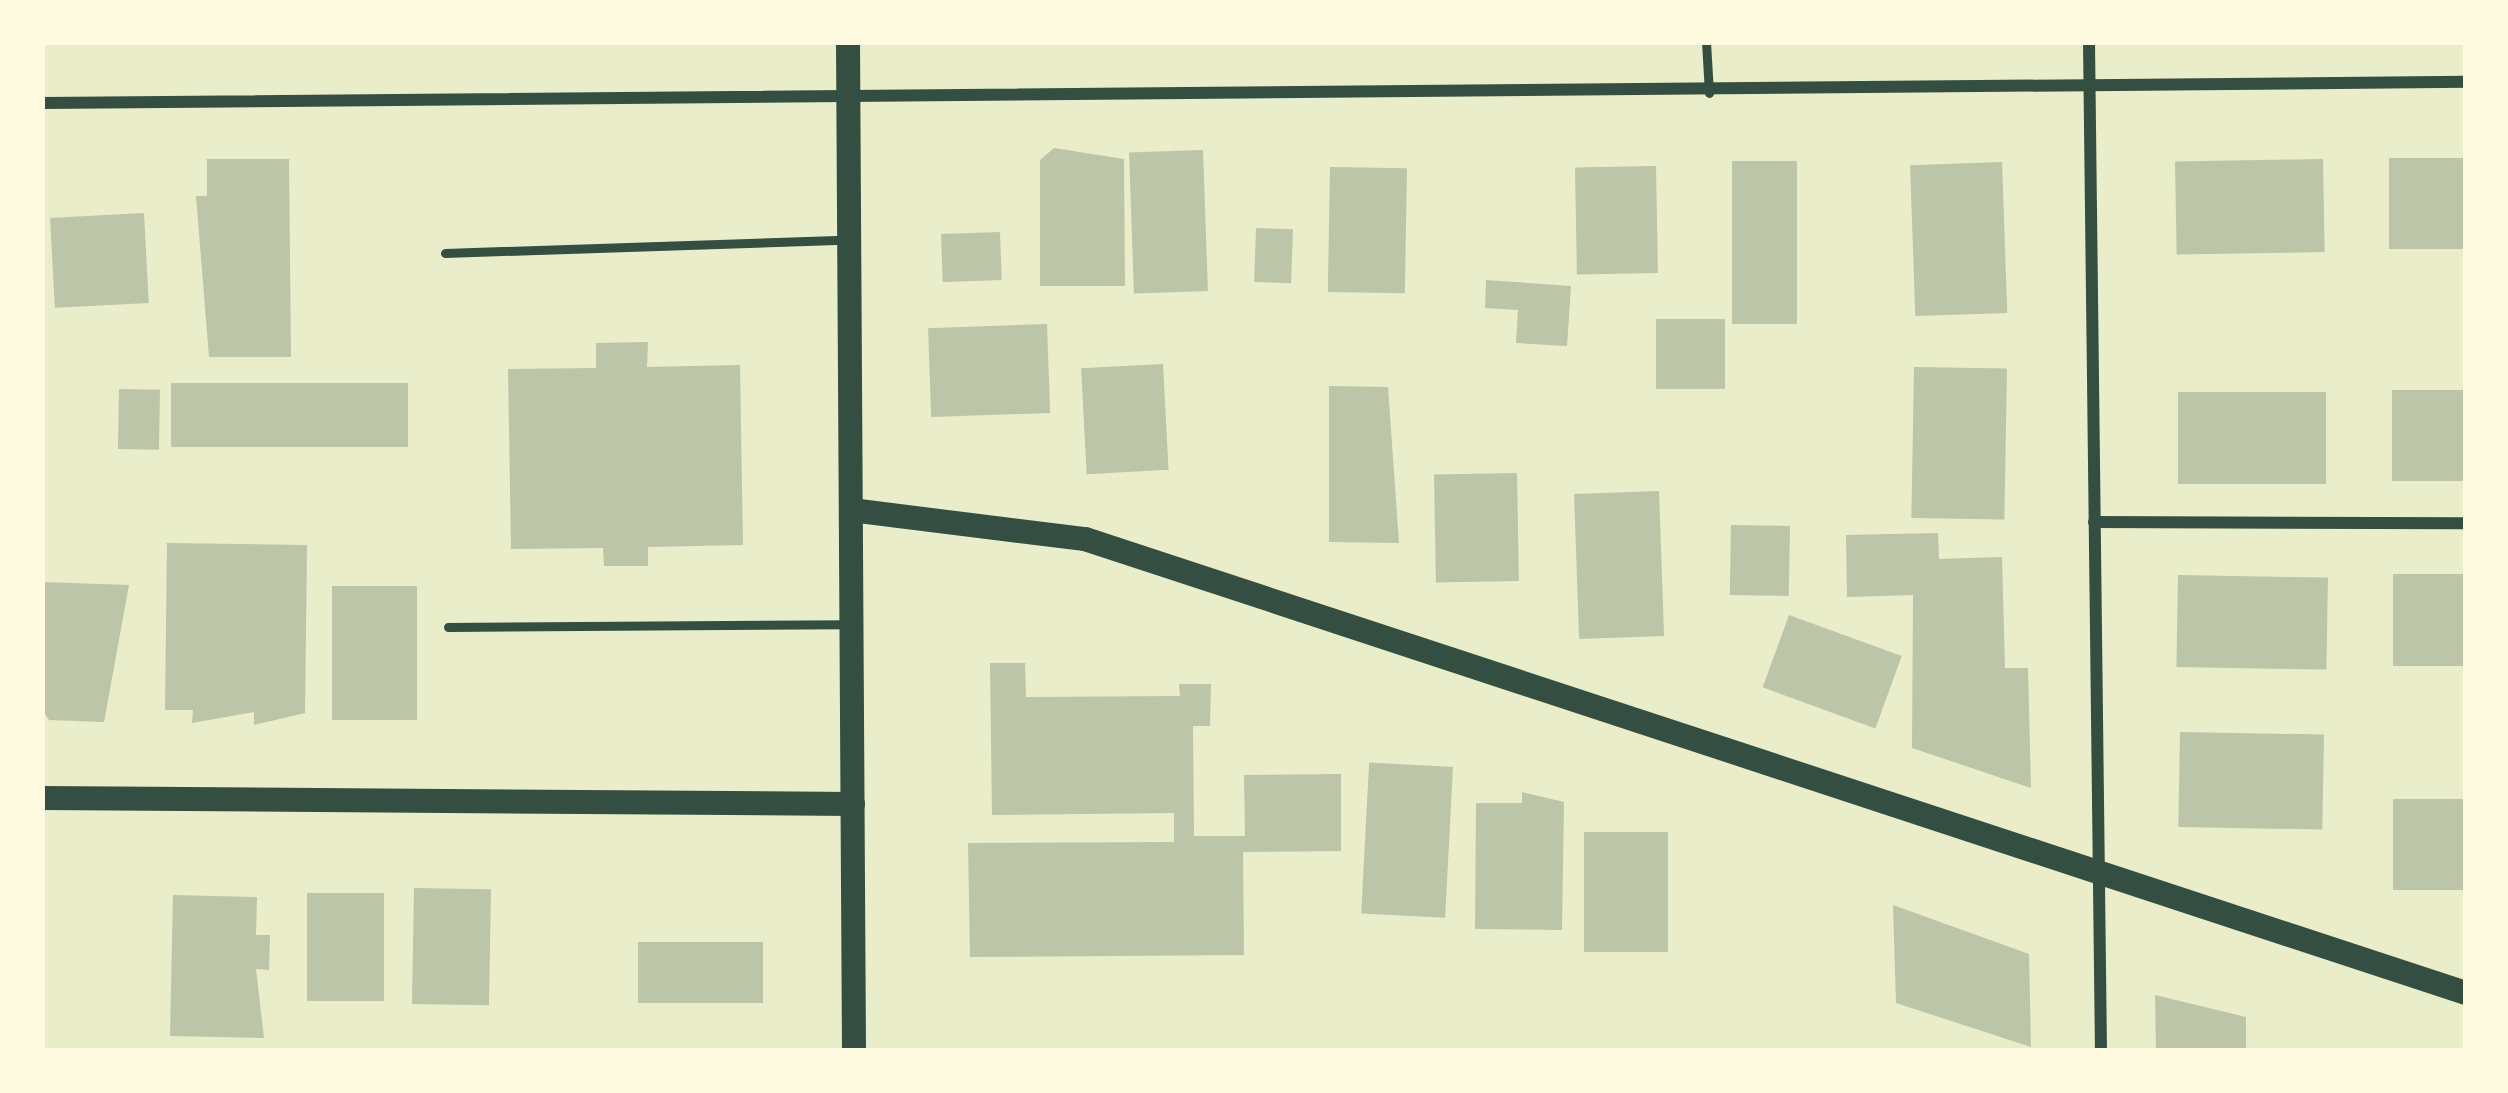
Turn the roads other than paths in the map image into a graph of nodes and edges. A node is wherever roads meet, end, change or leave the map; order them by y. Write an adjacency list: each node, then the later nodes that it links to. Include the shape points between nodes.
1 (848, 42): 6 (main road)
2 (1706, 42): 7 (lane)
3 (2089, 42): 5 (street)
4 (2466, 82): 5 (street)
5 (2089, 86): 7 (street); 12 (street)
6 (848, 93): 7 (street); 8 (street); 9 (main road)
7 (1709, 93)
8 (42, 103)
9 (849, 240): 10 (lane); 11 (main road)
10 (446, 253)
11 (850, 510): 14 (main road); 18 (main road, via 1085,539)
12 (2094, 522): 13 (street); 18 (street)
13 (2466, 523)
14 (852, 624): 15 (lane); 17 (main road)
15 (448, 627)
16 (42, 798): 17 (main road)
17 (853, 804): 20 (main road)
18 (2098, 879): 19 (main road); 21 (street)
19 (2466, 993)
20 (854, 1051)
21 (2101, 1051)

